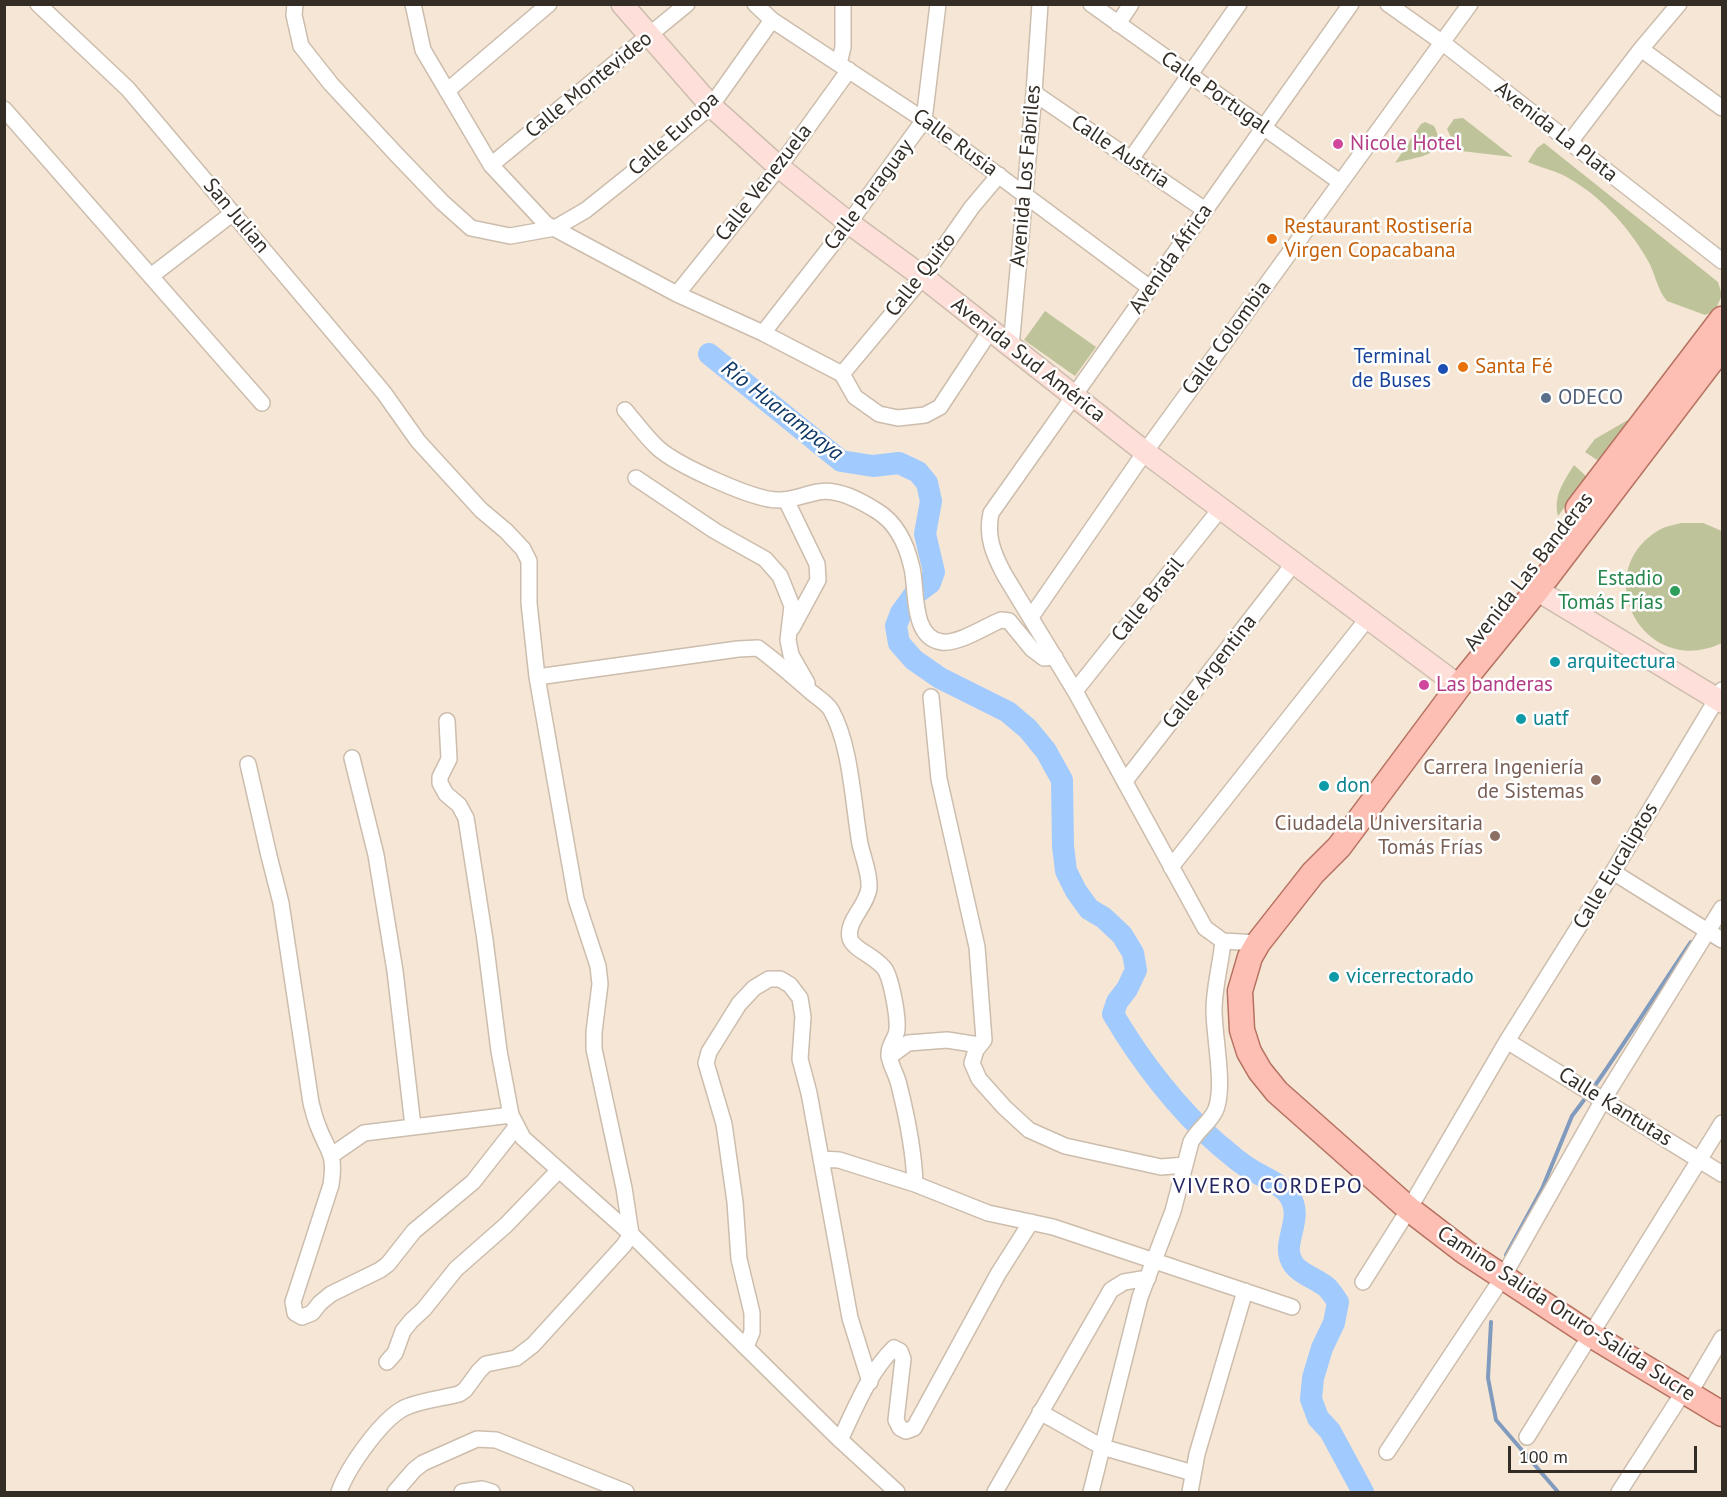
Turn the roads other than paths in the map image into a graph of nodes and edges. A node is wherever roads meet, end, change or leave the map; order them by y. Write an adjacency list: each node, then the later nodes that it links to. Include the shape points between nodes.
1 (38, 4): 40 (street, San Julian, via 128,89)
2 (295, 4): 42 (street, via 300,46 396,154 471,228 510,236)
3 (413, 4): 25 (street, via 423,50)
4 (549, 4): 25 (street)
5 (622, 4): 20 (main road, Avenida Sud América)
6 (687, 4): 20 (street, Calle Montevideo)
7 (755, 4): 18 (street, Calle Rusia)
8 (843, 4): 23 (street)
9 (938, 4): 30 (street, Calle Paraguay)
10 (1040, 4): 26 (street, Avenida Los Fabriles)
11 (1091, 4): 19 (street, Calle Portugal)
12 (1131, 4): 19 (street)
13 (1239, 4): 24 (street)
14 (1351, 4): 31 (street, Avenida África)
15 (1388, 4): 21 (street, Avenida La Plata)
16 (1470, 4): 21 (street, Calle Colombia)
17 (1678, 4): 22 (street)
18 (772, 20): 23 (street, Calle Rusia); 27 (street, Calle Europa)
19 (1118, 24): 24 (street, Calle Portugal)
20 (650, 36): 27 (main road, Avenida Sud América); 34 (street, Calle Montevideo)
21 (1443, 43): 32 (street, Avenida La Plata); 37 (street, Calle Colombia)
22 (1641, 49): 28 (street); 32 (street)
23 (844, 67): 30 (street, Calle Rusia); 35 (street, Calle Venezuela)
24 (1190, 75): 31 (street, Calle Portugal); 33 (street)
25 (447, 91): 34 (street)
26 (1034, 93): 33 (street, Calle Austria); 38 (street, Avenida Los Fabriles)
27 (711, 106): 35 (main road, Avenida Sud América); 42 (street, Calle Europa, via 586,210)
28 (1722, 108)
29 (4, 109): 44 (street)
30 (924, 120): 36 (street, Calle Rusia); 41 (street, Calle Paraguay)
31 (1264, 127): 37 (street, Calle Portugal); 39 (street, Avenida África)
32 (1570, 142): 43 (street, Avenida La Plata)
33 (1131, 159): 39 (street, Calle Austria)
34 (491, 165): 42 (street, via 546,224)
35 (778, 167): 41 (main road, Avenida Sud América); 47 (street, Calle Venezuela)
36 (999, 175): 38 (street, Calle Rusia); 45 (street, Calle Quito)
37 (1340, 182): 57 (street, Calle Colombia)
38 (1023, 194): 46 (street, Calle Rusia); 51 (street, Avenida Los Fabriles)
39 (1205, 210): 46 (street, Avenida África)
40 (233, 213): 44 (street); 67 (street, San Julian, via 384,393 418,441 526,555)
41 (849, 224): 45 (main road, Avenida Sud América); 50 (street, Calle Paraguay)
42 (555, 228): 47 (street)
43 (1722, 261)
44 (151, 276): 55 (street)
45 (923, 277): 49 (main road, Avenida Sud América); 53 (street, Calle Quito)
46 (1150, 288): 54 (street, Avenida África)
47 (677, 294): 50 (street)
48 (1722, 319): 68 (main road, Avenida Las Banderas)
49 (990, 331): 51 (main road, Avenida Sud América); 53 (street, via 940,407 925,415 898,418 879,414 855,397)
50 (763, 333): 53 (street)
51 (1011, 347): 54 (main road, Avenida Sud América)
52 (1722, 347): 62 (main road, Avenida Las Banderas)
53 (842, 374)
54 (1074, 396): 57 (main road, Avenida Sud América); 63 (street, Avenida África, via 991,513 988,528 995,557)
55 (262, 403)
56 (625, 410): 59 (street, via 660,449 710,478 767,499)
57 (1145, 452): 60 (main road, Avenida Sud América); 63 (street, Calle Colombia)
58 (636, 478): 65 (street, via 765,559 780,576 789,595 792,606)
59 (786, 500): 65 (street, via 817,564 818,580); 66 (street, via 832,490 887,518 905,547 918,615 930,637 943,642 957,640 1001,620 1009,621 1032,649 1044,658)
60 (1221, 508): 61 (main road, Avenida Sud América); 69 (street, Calle Brasil)
61 (1294, 563): 64 (main road, Avenida Sud América); 76 (street, Calle Argentina)
62 (1537, 590): 68 (main road, Avenida Las Banderas); 72 (main road)
63 (1031, 617): 66 (street)
64 (1368, 618): 68 (main road, Avenida Sud América); 77 (street)
65 (788, 636): 70 (street, via 791,655)
66 (1055, 657): 69 (street)
67 (537, 677): 70 (street, via 758,648); 101 (street, San Julian, via 576,899 598,966 594,1049)
68 (1453, 682): 79 (main road, Avenida Las Banderas, via 1339,847)
69 (1075, 691): 76 (street)
70 (813, 693): 87 (street, via 830,708 847,762 869,878 865,902 849,936 852,944 885,970 897,1030 889,1048)
71 (931, 697): 86 (street, via 939,779 977,947 984,1040)
72 (1721, 697): 78 (street, Calle Eucaliptos)
73 (447, 721): 89 (street, via 449,759 440,783 466,818 499,1051)
74 (352, 758): 91 (street, via 376,855 395,971)
75 (248, 764): 92 (street, via 281,903 311,1103)
76 (1125, 781): 77 (street)
77 (1171, 867): 83 (street, via 1205,928)
78 (1613, 872): 81 (street); 85 (street, Calle Eucaliptos)
79 (1313, 873): 84 (main road, Camino Salida Oruro-Salida Sucre)
80 (1722, 908): 81 (street)
81 (1709, 931): 82 (street); 88 (street)
82 (1722, 940)
83 (1223, 941): 84 (street); 95 (street, via 1214,1009 1217,1107 1191,1142)
84 (1258, 943): 99 (main road, Camino Salida Oruro-Salida Sucre, via 1240,991 1242,1030 1249,1052 1277,1092)
85 (1508, 1041): 88 (street, Calle Kantutas); 99 (street, Calle Eucaliptos)
86 (979, 1045): 87 (street, via 947,1040 908,1043); 95 (street, via 972,1063 979,1079 1029,1130 1065,1146 1161,1167)
87 (890, 1057): 98 (street, via 901,1092)
88 (1603, 1100): 94 (street, Calle Kantutas); 103 (street)
89 (514, 1121): 91 (street); 92 (street, via 473,1182 414,1231 388,1264 331,1294 312,1313 302,1317 295,1313 293,1302 332,1185); 96 (street, via 523,1138)
90 (1722, 1123): 94 (street)
91 (413, 1126): 92 (street, via 364,1133)
92 (332, 1155)
93 (821, 1159): 98 (street, via 839,1160); 110 (street, via 800,1059 800,998 780,979 769,980 754,988 740,1004 706,1063 724,1124 739,1259 752,1313 752,1332); 112 (street, via 850,1318)
94 (1700, 1160): 97 (street, Calle Kantutas); 108 (street)
95 (1185, 1165): 102 (street)
96 (559, 1170): 101 (street); 111 (street, via 506,1226 456,1269 403,1331)
97 (1722, 1174)
98 (915, 1184): 100 (street, via 988,1213)
99 (1409, 1209): 103 (main road, Camino Salida Oruro-Salida Sucre); 105 (street, Calle Eucaliptos)
100 (1031, 1222): 102 (street); 112 (street, via 998,1274 914,1428 906,1431 896,1420 903,1359 900,1351 894,1348 887,1354)
101 (631, 1234): 110 (street); 121 (street, via 533,1345 516,1359 486,1364 459,1394 406,1406 387,1420 343,1480)
102 (1155, 1261): 104 (street); 106 (street)
103 (1503, 1277): 108 (main road, Camino Salida Oruro-Salida Sucre); 119 (street)
104 (1148, 1278): 114 (street, via 1124,1281 1111,1290); 118 (street)
105 (1363, 1282)
106 (1245, 1291): 107 (street); 120 (street)
107 (1292, 1306)
108 (1592, 1335): 113 (main road, Camino Salida Oruro-Salida Sucre); 116 (street)
109 (1722, 1338): 113 (street)
110 (746, 1347): 117 (street)
111 (387, 1362)
112 (870, 1382): 117 (street)
113 (1686, 1393): 115 (main road, Camino Salida Oruro-Salida Sucre); 130 (street)
114 (1040, 1412): 118 (street); 127 (street)
115 (1722, 1414)
116 (1527, 1437)
117 (840, 1440): 126 (street)
118 (1102, 1447): 120 (street); 128 (street)
119 (1387, 1452)
120 (1193, 1473): 129 (street)
121 (339, 1492)
122 (395, 1492): 125 (street, via 423,1463 477,1439 496,1440)
123 (462, 1492): 124 (street)
124 (492, 1492)
125 (626, 1492)
126 (897, 1492)
127 (995, 1492)
128 (1091, 1492)
129 (1190, 1492)
130 (1619, 1492)

